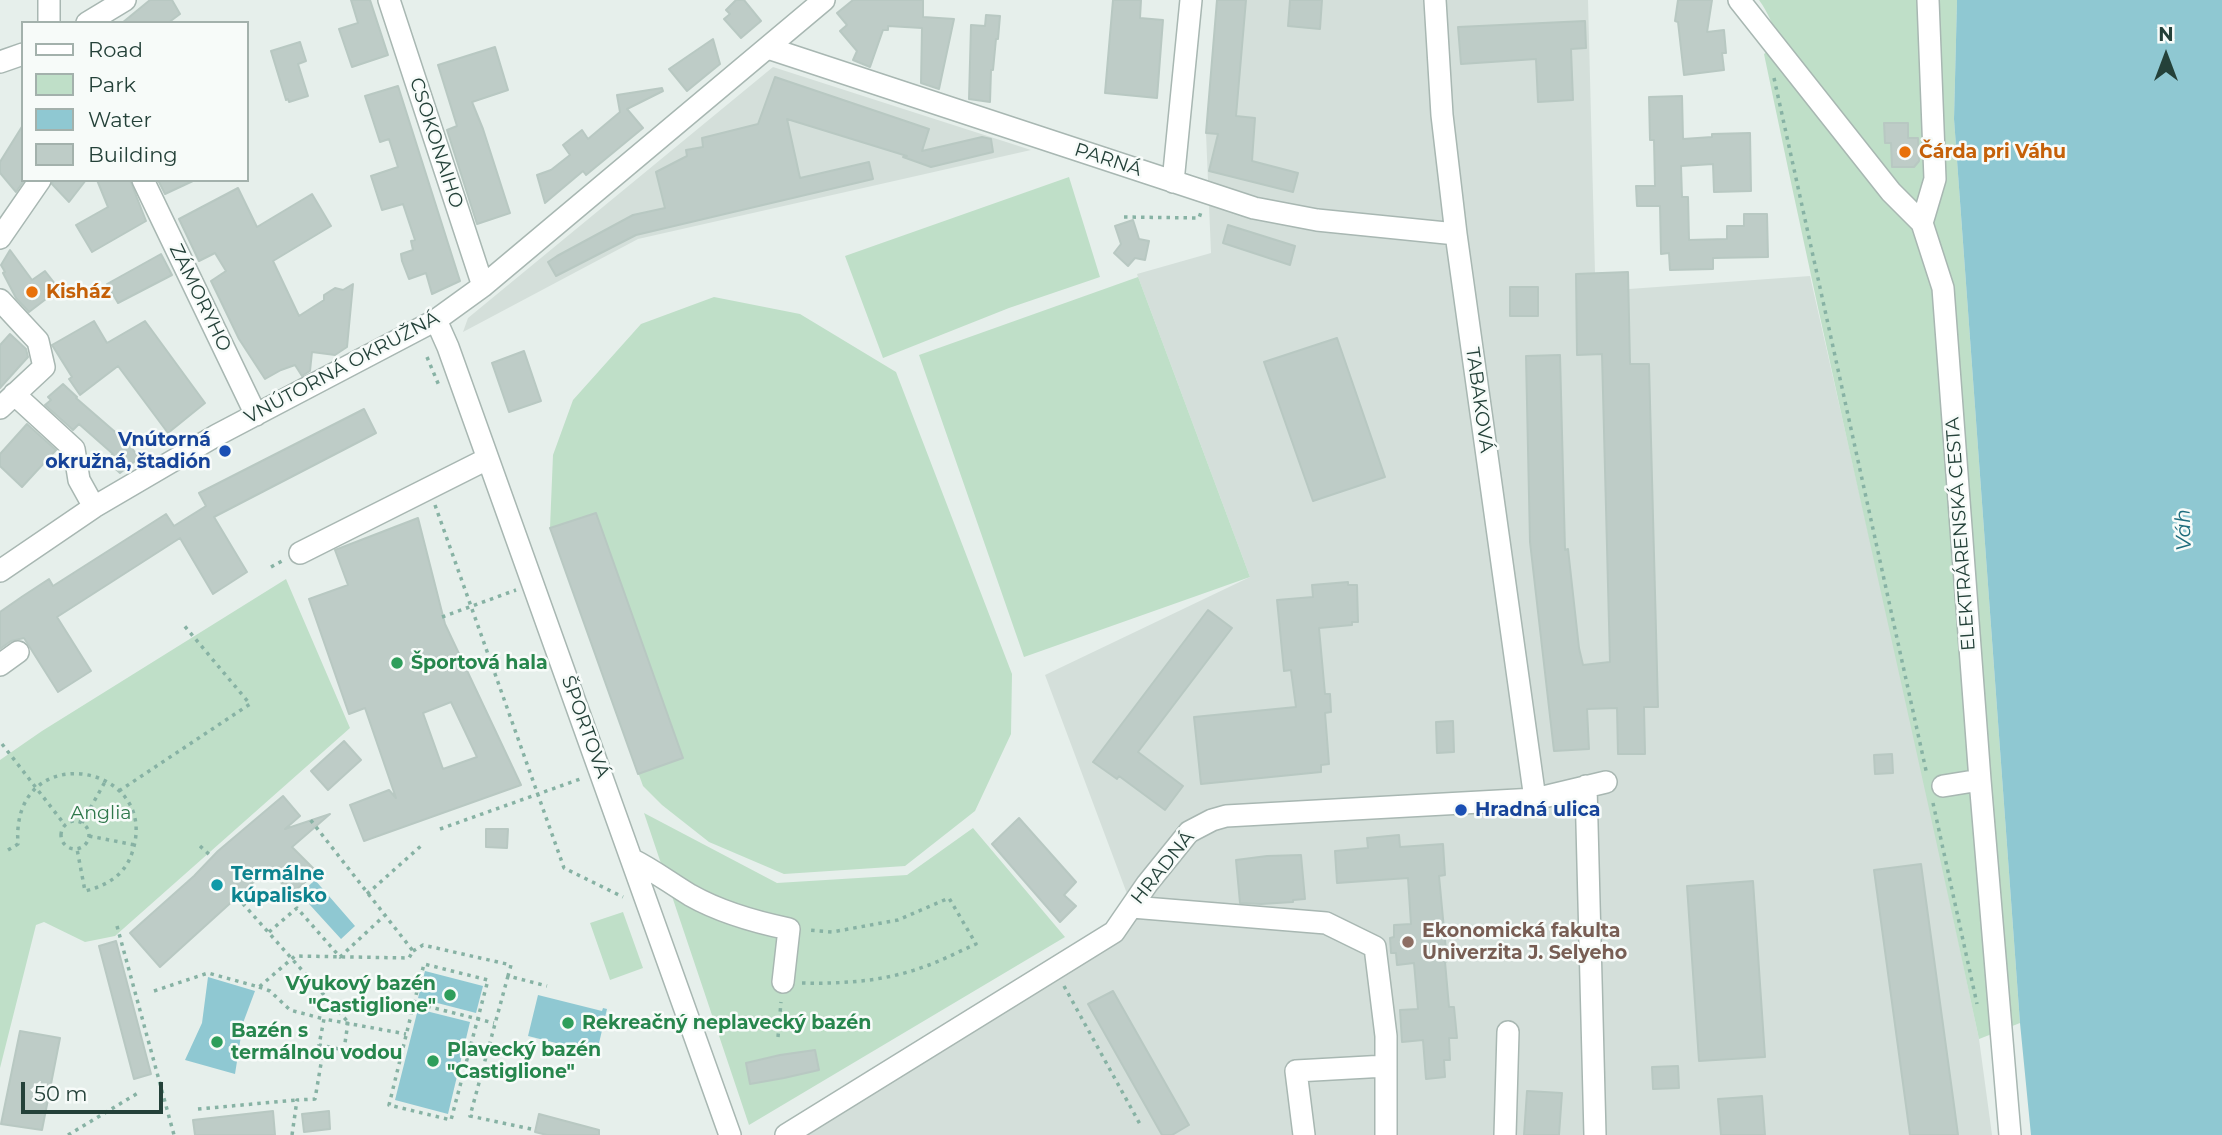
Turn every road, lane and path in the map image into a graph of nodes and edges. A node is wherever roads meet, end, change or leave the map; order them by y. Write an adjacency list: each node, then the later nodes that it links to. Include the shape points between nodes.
1 (48, 0): 9 (street)
2 (125, 0): 10 (street)
3 (389, 0): 23 (street, CSOKONAIHO)
4 (824, 0): 12 (street, VNÚTORNÁ OKRUŽNÁ)
5 (1191, 0): 16 (street)
6 (1435, 0): 21 (street, TABAKOVÁ, via 1441,115)
7 (1739, 0): 11 (street, ELEKTRÁRENSKÁ CESTA)
8 (1928, 0): 20 (street, via 1935,179)
9 (50, 21)
10 (90, 21)
11 (1773, 42): 20 (street, ELEKTRÁRENSKÁ CESTA, via 1891,192); 48 (path, via 1770,59 1783,122)
12 (768, 48): 16 (street, PARNÁ); 23 (street, VNÚTORNÁ OKRUŽNÁ)
13 (21, 55): 14 (street)
14 (0, 62)
15 (144, 182): 29 (street, ZÁMORYHO)
16 (1173, 182): 18 (street, PARNÁ)
17 (35, 188): 22 (street)
18 (1208, 193): 19 (path, via 1199,218); 21 (street, PARNÁ, via 1317,220)
19 (1124, 217)
20 (1922, 223): 46 (street, ELEKTRÁRENSKÁ CESTA, via 1943,288)
21 (1456, 234): 51 (street, TABAKOVÁ)
22 (0, 238)
23 (483, 286): 25 (street, VNÚTORNÁ OKRUŽNÁ)
24 (0, 300): 28 (street, via 38,341 44,367)
25 (436, 320): 29 (street, VNÚTORNÁ OKRUŽNÁ); 30 (street, ŠPORTOVÁ)
26 (427, 358): 27 (path)
27 (442, 393)
28 (7, 401): 32 (street, via 74,449)
29 (256, 415): 33 (street, VNÚTORNÁ OKRUŽNÁ)
30 (488, 459): 31 (street); 37 (street, ŠPORTOVÁ)
31 (451, 478): 35 (street); 38 (path, via 432,497)
32 (79, 480): 33 (street); 34 (street)
33 (94, 507): 34 (street, VNÚTORNÁ OKRUŽNÁ)
34 (72, 522): 36 (street, VNÚTORNÁ OKRUŽNÁ)
35 (300, 553)
36 (0, 571)
37 (533, 583): 38 (path); 44 (street, ŠPORTOVÁ)
38 (471, 606): 39 (path); 50 (path)
39 (442, 617)
40 (182, 623): 49 (path, via 250,704)
41 (18, 652): 42 (street)
42 (0, 664)
43 (2, 744): 47 (path)
44 (601, 772): 50 (path); 63 (street, ŠPORTOVÁ)
45 (106, 780): 47 (path, via 76,773 47,780); 49 (path); 53 (path)
46 (1980, 780): 48 (street); 106 (street, ELEKTRÁRENSKÁ CESTA)
47 (36, 788): 54 (path); 61 (path, via 19,814 18,844)
48 (1935, 788): 82 (path)
49 (119, 791): 57 (path, via 133,813)
50 (537, 794): 55 (path); 66 (path, via 564,868)
51 (1535, 799): 67 (street, HRADNÁ, via 1226,816 1198,825 1179,843); 105 (street, HRADNÁ, via 1596,784)
52 (309, 818): 64 (path)
53 (82, 823): 54 (path); 56 (path)
54 (65, 825): 60 (path, via 64,844)
55 (440, 829)
56 (89, 836): 57 (path); 60 (path)
57 (135, 845): 60 (path, via 123,870 99,888 85,891)
58 (422, 845): 64 (path)
59 (200, 846): 62 (path)
60 (77, 849)
61 (8, 850)
62 (212, 857)
63 (633, 860): 70 (street, via 690,895 754,922); 100 (street, ŠPORTOVÁ)
64 (367, 894): 68 (path)
65 (237, 897): 71 (path)
66 (632, 902)
67 (1132, 907): 75 (street, HRADNÁ, via 1114,932); 91 (street, via 1326,923 1375,947)
68 (385, 916): 72 (path); 73 (path)
69 (117, 926): 98 (path)
70 (789, 929): 77 (street); 77 (path, via 832,932 898,920 949,898 976,944 926,967 886,977 842,984)
71 (269, 932): 73 (path, via 297,908); 74 (path)
72 (413, 951): 73 (path, via 409,958); 76 (path, via 423,944 511,965)
73 (341, 957): 74 (path)
74 (292, 958): 79 (path); 85 (path)
75 (1055, 969): 95 (path); 101 (street, HRADNÁ)
76 (508, 976): 78 (path); 86 (path)
77 (783, 982): 89 (path)
78 (547, 986)
79 (259, 987): 80 (path, via 208,973); 83 (path, via 290,1010)
80 (154, 991)
81 (414, 1003): 84 (path); 84 (path, via 424,964 488,980); 88 (path)
82 (1980, 1016)
83 (324, 1018): 85 (path); 90 (path, via 319,1045)
84 (479, 1019): 86 (path); 88 (path, via 451,1120 389,1105)
85 (348, 1022): 88 (path); 90 (path, via 344,1050)
86 (494, 1023): 96 (path, via 470,1116)
87 (1508, 1032): 104 (street)
88 (406, 1034)
89 (778, 1037)
90 (324, 1046): 93 (path, via 315,1099)
91 (1386, 1066): 102 (street, via 1296,1071); 103 (street)
92 (138, 1093): 97 (path)
93 (297, 1100): 94 (path); 99 (path)
94 (198, 1109)
95 (1141, 1126)
96 (531, 1129)
97 (68, 1135)
98 (174, 1135)
99 (292, 1135)
100 (730, 1135)
101 (786, 1135)
102 (1304, 1135)
103 (1386, 1135)
104 (1505, 1135)
105 (1595, 1135)
106 (2010, 1135)

